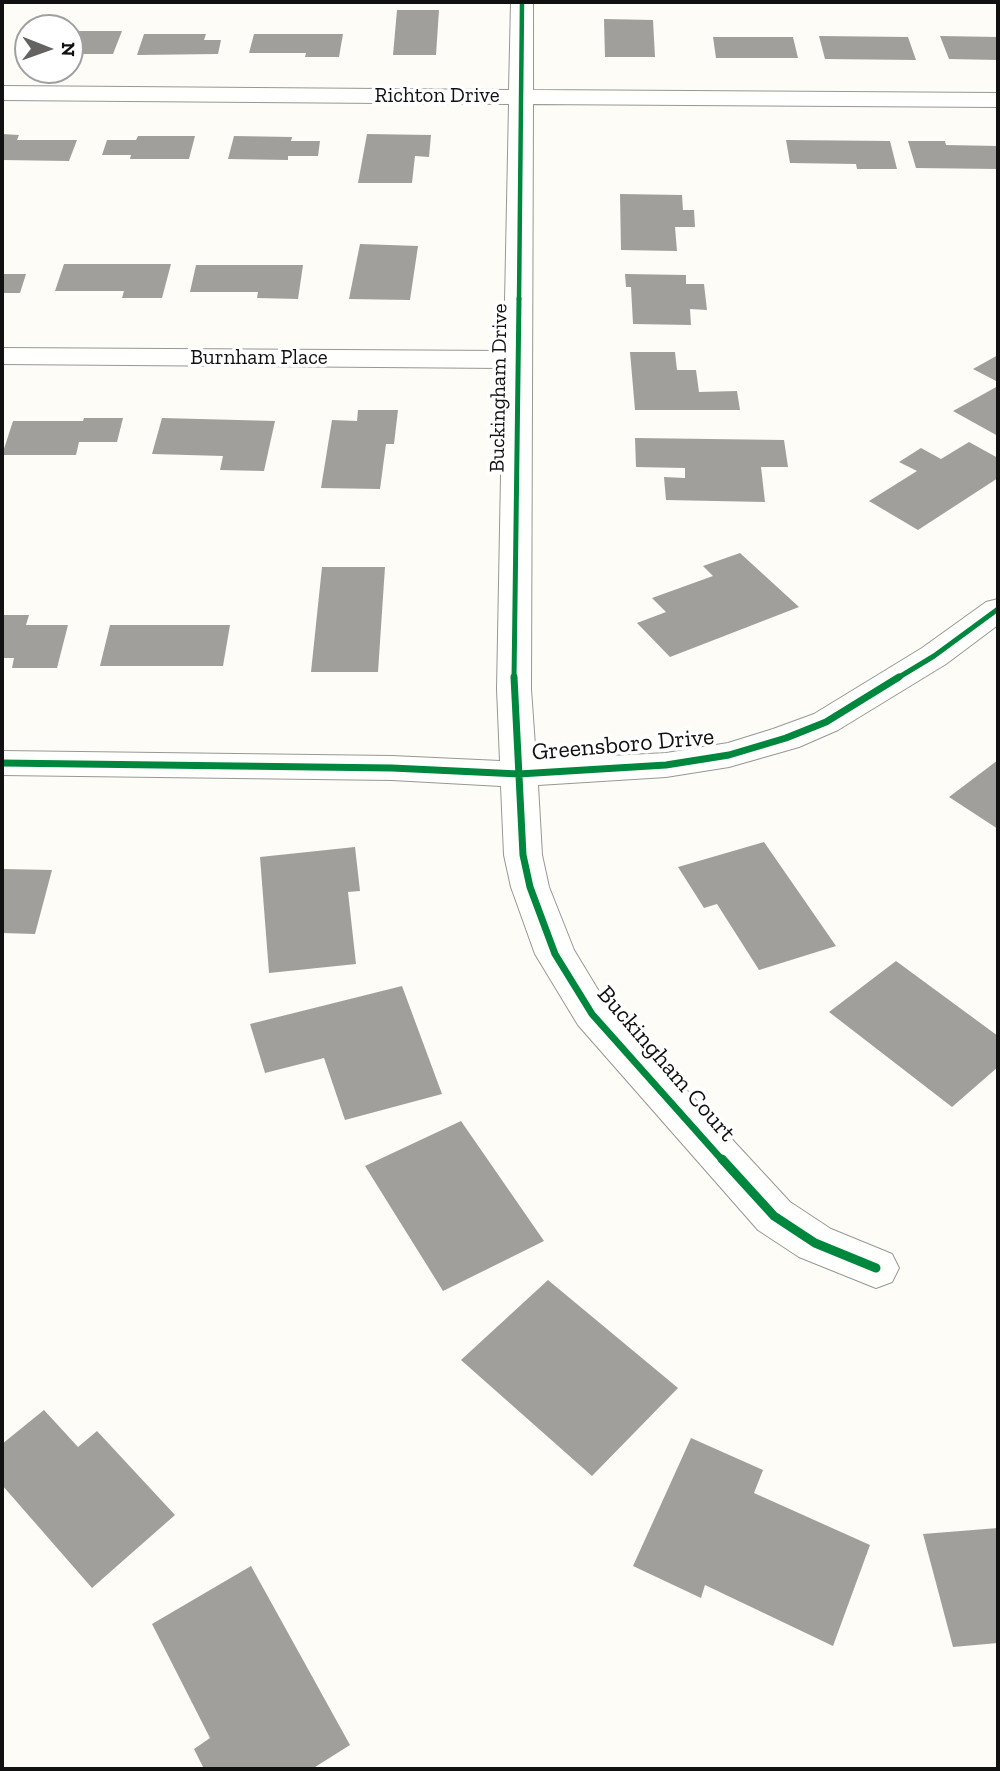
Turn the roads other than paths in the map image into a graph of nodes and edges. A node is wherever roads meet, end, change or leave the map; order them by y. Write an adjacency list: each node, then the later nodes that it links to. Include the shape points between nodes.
1 (522, 2): 3 (street, Buckingham Drive)
2 (2, 93): 3 (street, Richton Drive)
3 (520, 97): 4 (street, Richton Drive); 6 (street, Buckingham Drive)
4 (998, 100)
5 (2, 356): 6 (street, Burnham Place)
6 (517, 360): 9 (street, Buckingham Drive, via 513,689)
7 (998, 609): 9 (street, Greensboro Drive, via 858,704 786,738 729,755 666,765)
8 (2, 763): 9 (street, Greensboro Drive)
9 (519, 774): 10 (street, Buckingham Court, via 523,855 530,887 555,954 592,1013 774,1216 815,1243)
10 (876, 1268)

